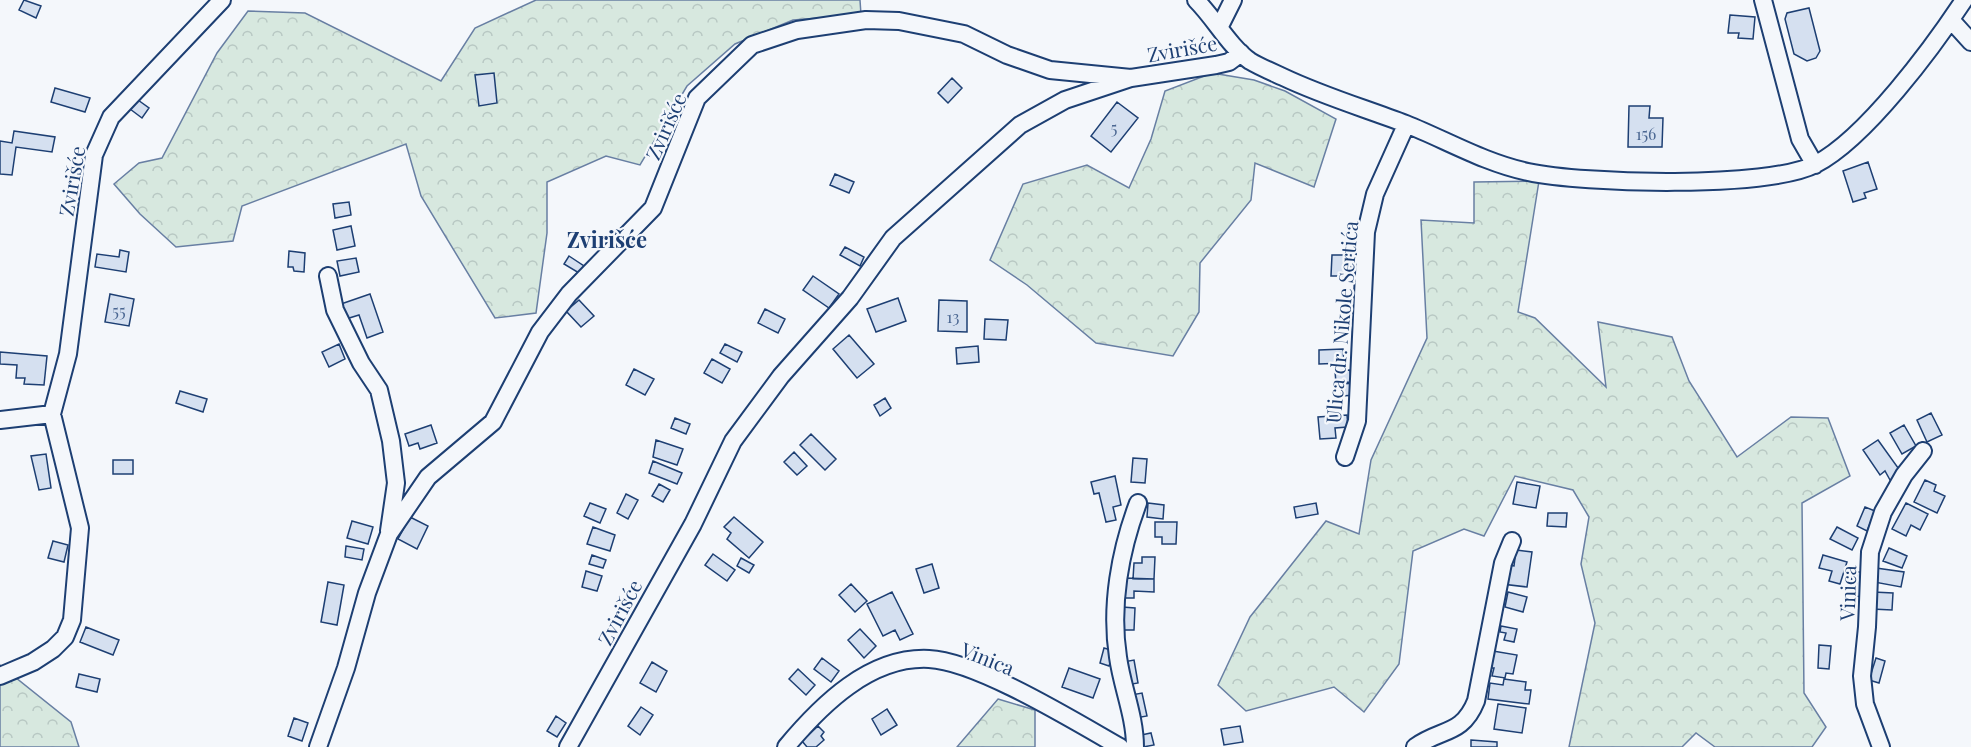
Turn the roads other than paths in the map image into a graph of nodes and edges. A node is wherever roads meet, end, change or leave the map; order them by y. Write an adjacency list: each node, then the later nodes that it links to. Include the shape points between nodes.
1 (222, 0): 14 (street, Zvirišće, via 111,117 100,138 94,155 68,354)
2 (1196, 0): 7 (street, Zvirišće)
3 (1233, 0): 7 (street)
4 (1763, 0): 12 (street, via 1800,139)
5 (1964, 0): 6 (street)
6 (1951, 20): 8 (street); 12 (street, via 1872,117)
7 (1220, 26): 9 (street, Zvirišće)
8 (1971, 42)
9 (1241, 53): 10 (street, Zvirišće, via 1216,65); 11 (street, via 1324,96)
10 (1131, 78): 19 (street, Zvirišće, via 1050,70 964,34 899,21 866,20 797,30 752,45 697,98 653,208 569,294 540,332 493,422 428,477); 23 (street, Zvirišće, via 1065,100 1020,125 893,238 850,298 781,376 733,441 693,524)
11 (1406, 125): 12 (street, via 1497,164 1563,177 1664,181 1756,178 1790,174); 17 (street, Ulica dr. Nikole Sertića, via 1375,194 1366,232 1357,421)
12 (1815, 165)
13 (328, 276): 19 (street, Zvirišće, via 335,310 378,390 391,441 396,483)
14 (52, 414): 15 (street); 21 (street, Zvirišće, via 80,528 72,620 65,637 53,650)
15 (0, 420)
16 (1923, 451): 28 (street, Vinica, via 1883,512 1870,552 1862,676 1864,704)
17 (1345, 457)
18 (1138, 503): 26 (street, via 1125,537 1115,618 1118,657)
19 (389, 534): 22 (street, Zvirišće)
20 (1512, 541): 27 (street, via 1503,563 1476,701 1469,718)
21 (0, 676)
22 (318, 747)
23 (568, 747)
24 (786, 747): 25 (street, Vinica, via 832,699 869,672 903,661 930,659 970,669)
25 (1120, 747)
26 (1136, 747)
27 (1415, 747)
28 (1881, 747)

